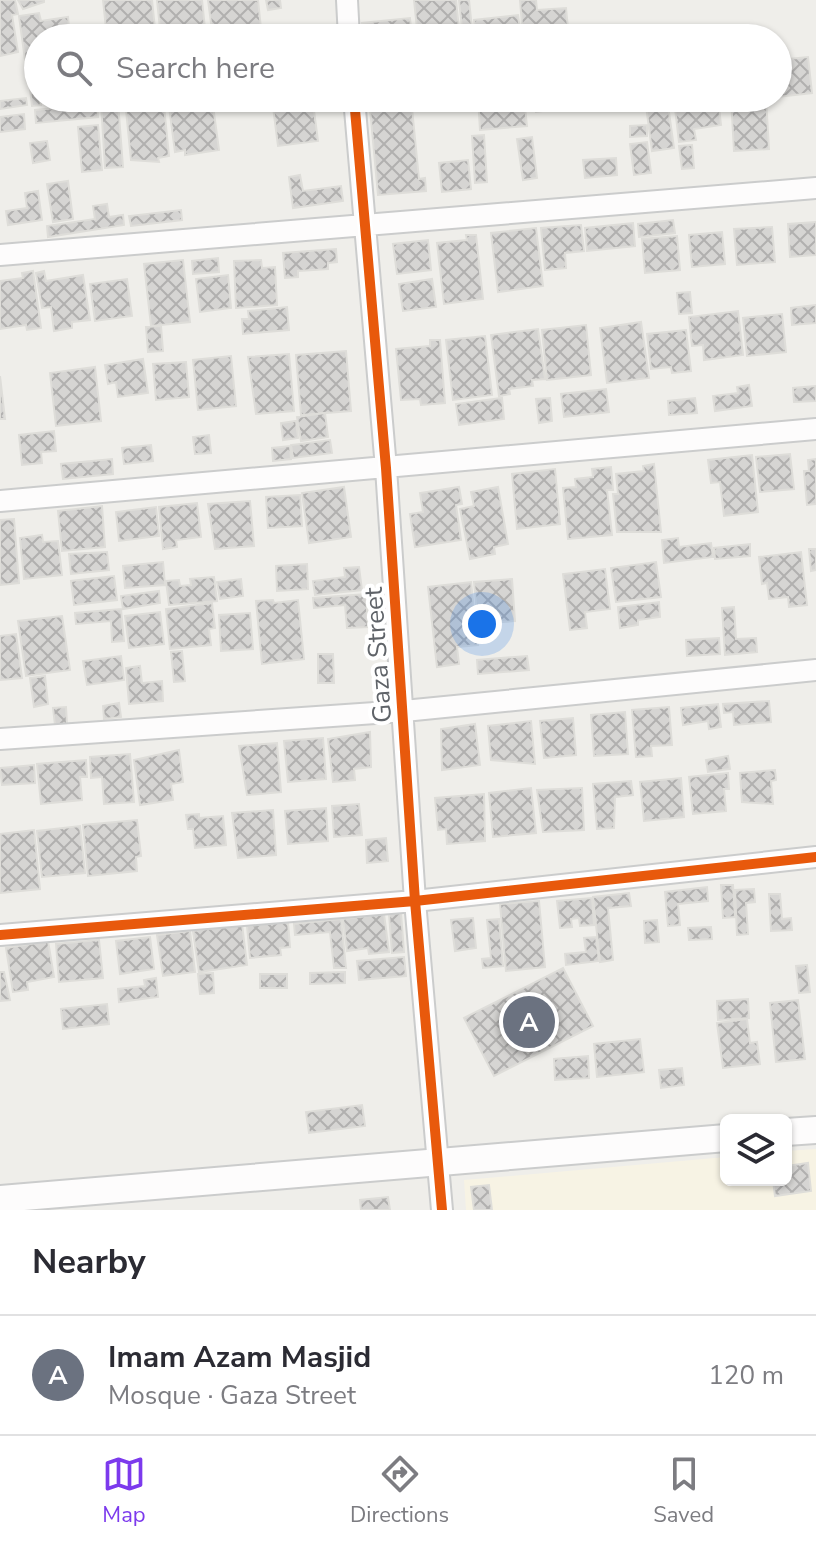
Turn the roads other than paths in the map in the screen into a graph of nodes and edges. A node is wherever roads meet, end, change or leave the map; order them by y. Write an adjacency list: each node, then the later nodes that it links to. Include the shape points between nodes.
1 (347, 0): 2 (street)
2 (348, 24)
3 (355, 112): 5 (street, Gaza Street)
4 (816, 188): 5 (street)
5 (362, 223): 6 (street); 8 (street, Gaza Street)
6 (0, 255)
7 (816, 429): 8 (street)
8 (386, 468): 9 (street); 11 (street, Gaza Street)
9 (0, 501)
10 (816, 670): 11 (street)
11 (404, 711): 12 (street); 14 (street, Gaza Street)
12 (0, 739)
13 (816, 857): 14 (street)
14 (415, 901): 15 (street); 19 (street, Gaza Street)
15 (0, 935)
16 (816, 1130): 17 (street)
17 (792, 1132)
18 (720, 1139): 19 (street)
19 (438, 1163): 20 (street); 21 (street, Gaza Street)
20 (0, 1199)
21 (442, 1210)

